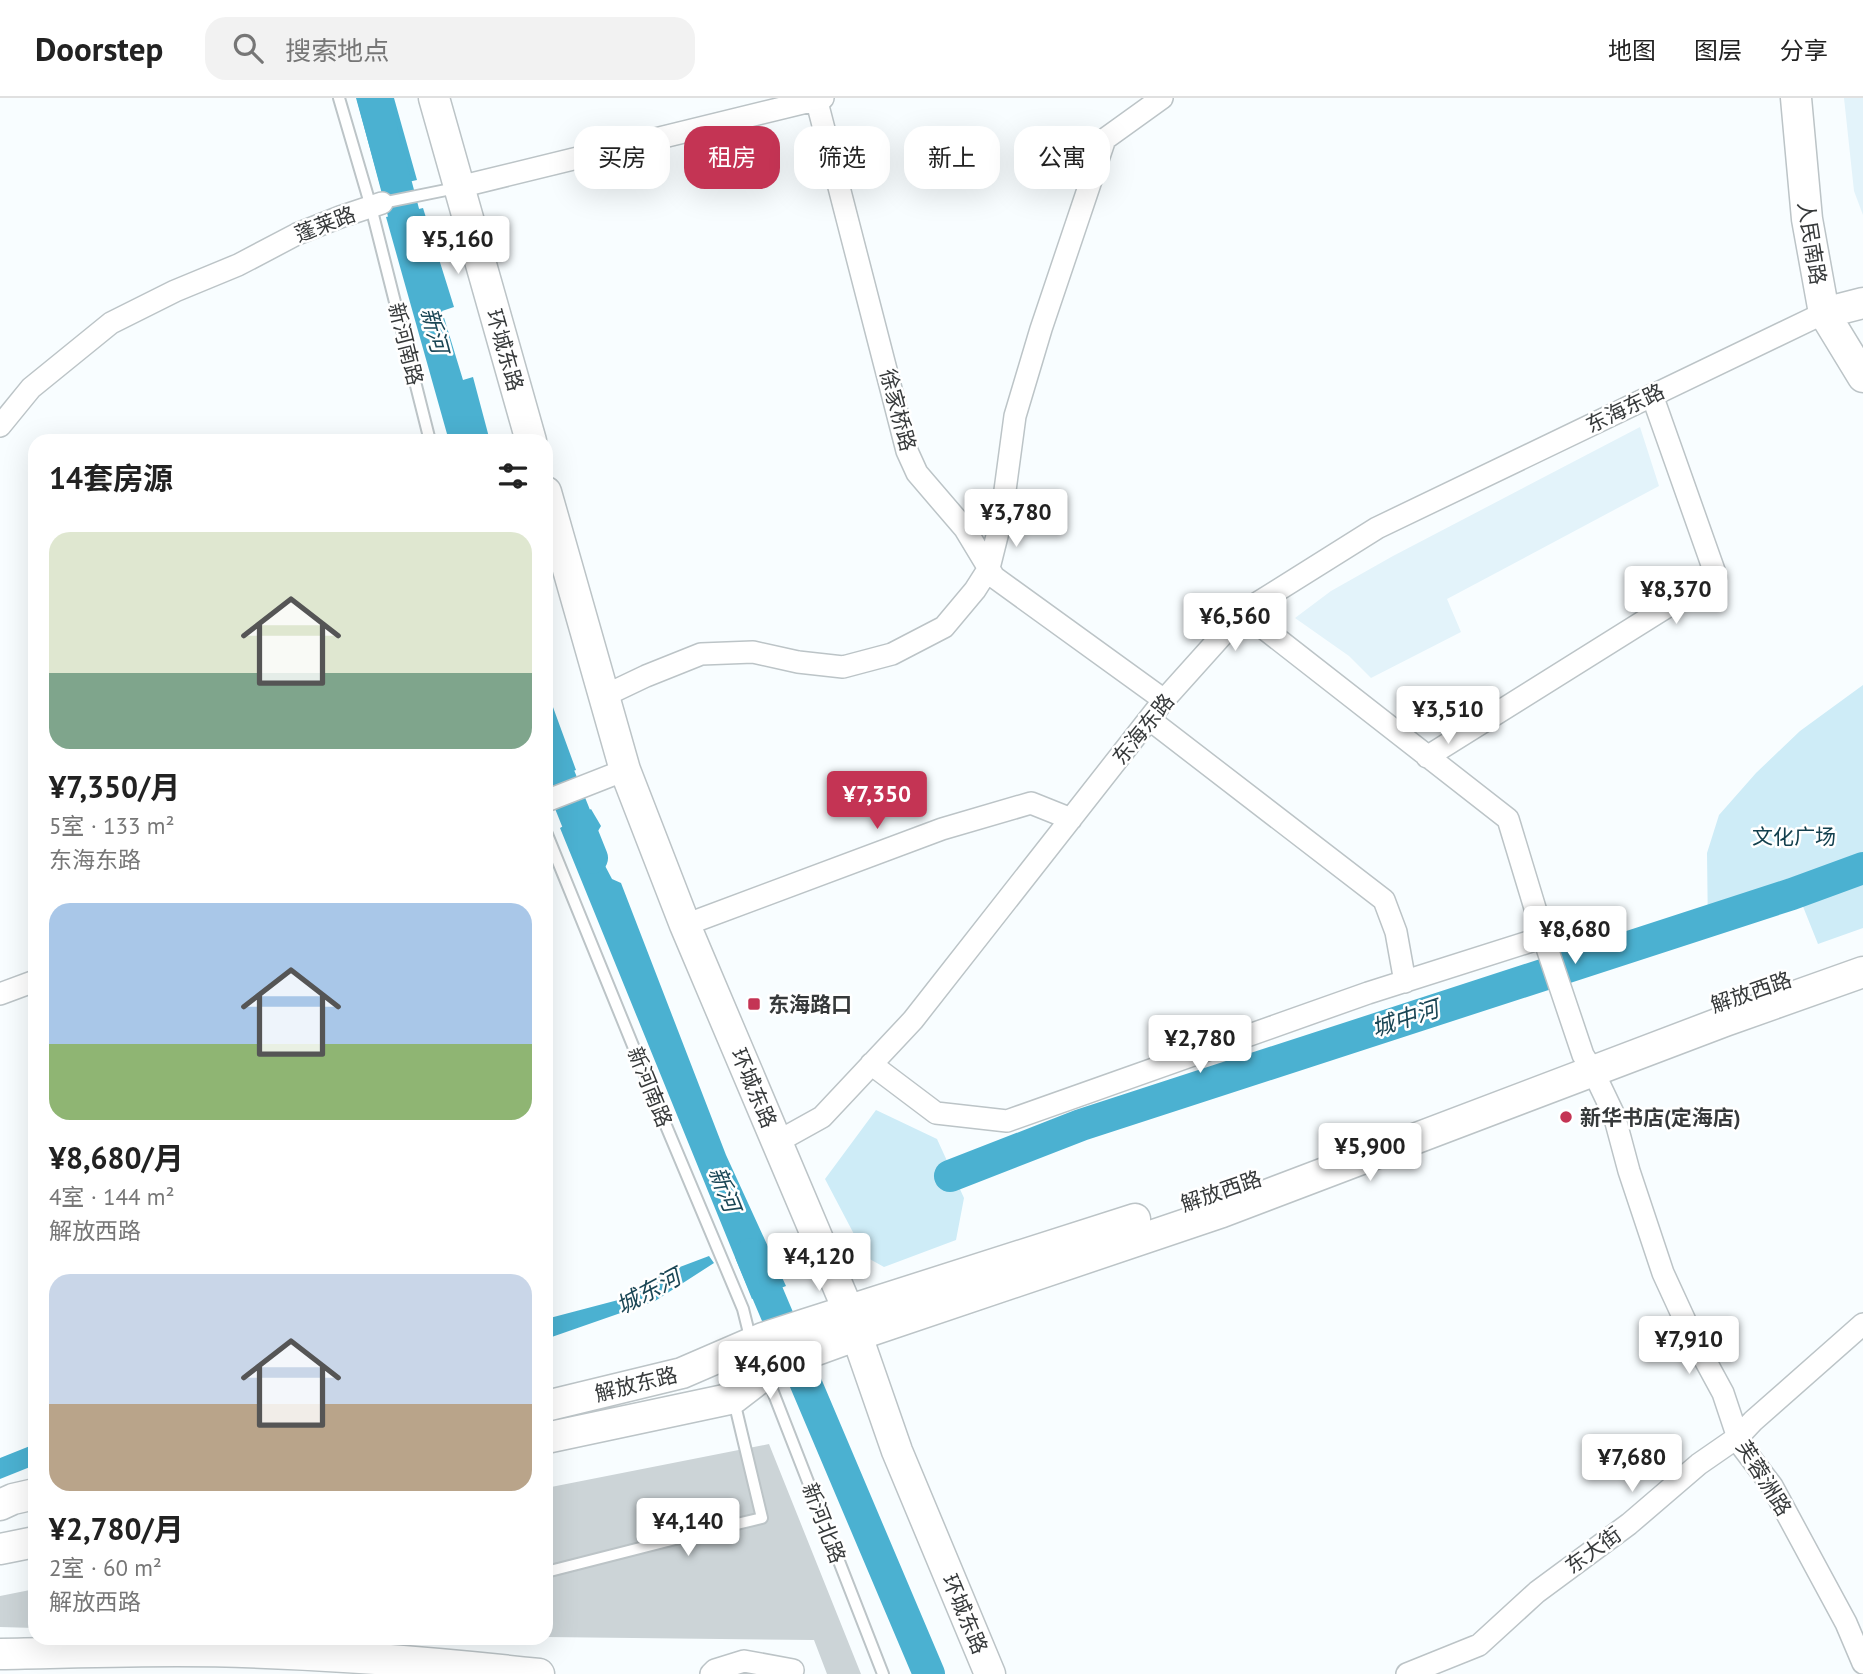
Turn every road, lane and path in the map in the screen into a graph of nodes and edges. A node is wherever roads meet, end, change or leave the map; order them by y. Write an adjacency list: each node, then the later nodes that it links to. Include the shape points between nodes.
1 (339, 98): 7 (lane, 新河南路)
2 (434, 98): 6 (street, 环城东路)
3 (1162, 98): 16 (street, via 1105,139 1015,416 1002,520)
4 (1796, 98): 9 (street, 人民南路, via 1807,219)
5 (819, 99): 6 (street, 蓬莱路); 16 (street, 徐家桥路, via 907,451 917,474 965,529)
6 (459, 187): 7 (lane, 蓬莱路); 14 (street, 环城东路)
7 (376, 205): 12 (street, 蓬莱路, via 297,234 111,323 31,388); 13 (lane, 新河南路)
8 (1863, 303): 9 (street)
9 (1824, 313): 10 (street, 人民南路); 11 (street, 东海东路)
10 (1863, 377)
11 (1652, 395): 17 (street, 东海东路, via 1377,528); 21 (street, via 1716,576)
12 (0, 426)
13 (428, 434)
14 (529, 434)
15 (553, 517): 18 (street, 环城东路)
16 (989, 568): 18 (street, via 944,627 892,654 843,667 753,652 701,654); 19 (street, 徐家桥路, via 994,577)
17 (1243, 612): 19 (street, 东海东路); 21 (street, 芙蓉洲路)
18 (604, 696): 22 (street, 环城东路)
19 (1164, 700): 20 (street, 东海东路)
20 (1149, 719): 24 (street, 东海东路); 30 (street, via 1384,900 1396,932)
21 (1427, 757): 27 (street, 芙蓉洲路, via 1508,819)
22 (625, 770): 23 (street); 26 (street, 环城东路)
23 (553, 798)
24 (1071, 819): 26 (street, via 1031,803 942,829); 34 (street, 东海东路, via 913,1020)
25 (553, 849): 38 (lane, 新河南路, via 650,1090)
26 (685, 925): 35 (street, 环城东路)
27 (1546, 944): 30 (street); 33 (street, 芙蓉洲路)
28 (1863, 953): 33 (street, 解放西路, via 1673,1019)
29 (1863, 972): 33 (street)
30 (1405, 982): 34 (street, via 1007,1121 936,1113)
31 (28, 984): 32 (street)
32 (0, 994)
33 (1588, 1063): 36 (street, via 1222,1212); 43 (street, 芙蓉洲路, via 1614,1115 1663,1273 1723,1393)
34 (871, 1065): 35 (street, 东海东路, via 822,1117)
35 (777, 1142): 36 (street, 环城东路)
36 (853, 1322): 38 (street); 57 (street, 环城东路, via 897,1451)
37 (1863, 1324): 43 (street, 东大街)
38 (765, 1354): 39 (street); 40 (street); 41 (street, 解放东路); 56 (lane, 新河北路)
39 (553, 1386)
40 (734, 1398): 42 (street); 50 (lane, via 762,1518)
41 (553, 1404)
42 (553, 1437)
43 (1738, 1437): 52 (street, 芙蓉洲路, via 1772,1486); 58 (street, 东大街, via 1537,1592 1479,1645)
44 (28, 1496): 45 (street)
45 (0, 1505)
46 (28, 1514): 47 (street)
47 (0, 1520)
48 (28, 1543): 49 (street)
49 (0, 1549)
50 (553, 1570)
51 (0, 1654): 54 (street, via 275,1653)
52 (1863, 1663)
53 (793, 1670): 55 (street, via 744,1661)
54 (539, 1674)
55 (711, 1674)
56 (883, 1674)
57 (990, 1674)
58 (1407, 1674)

